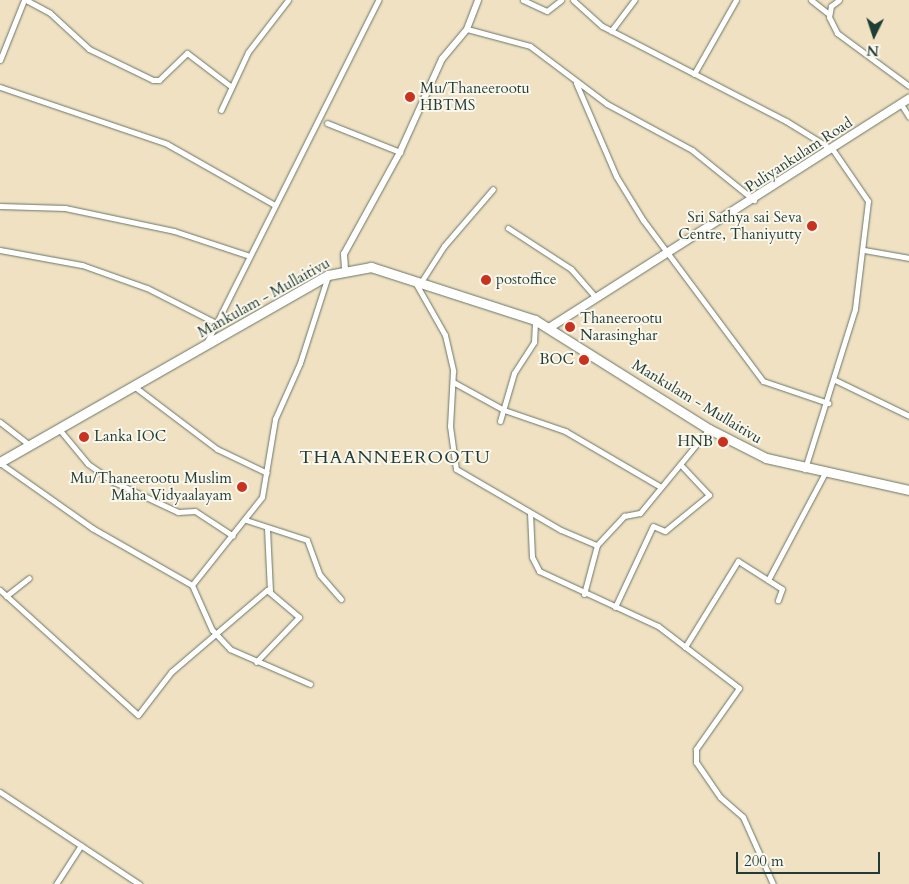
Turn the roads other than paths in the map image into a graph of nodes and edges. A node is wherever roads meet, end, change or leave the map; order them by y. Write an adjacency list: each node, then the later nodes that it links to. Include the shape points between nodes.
1 (25, 0): 16 (street); 19 (street, via 50,13 89,49 153,80 159,80 187,53)
2 (288, 0): 19 (street)
3 (370, 0): 12 (street)
4 (478, 0): 14 (street)
5 (523, 0): 6 (street, via 547,11)
6 (560, 0)
7 (572, 0): 15 (street)
8 (634, 0): 15 (street)
9 (736, 0): 17 (street)
10 (811, 0): 13 (street)
11 (838, 0): 13 (street)
12 (377, 2): 31 (street)
13 (829, 14): 20 (street, via 836,33)
14 (467, 29): 18 (street, via 530,46); 28 (street, via 442,59)
15 (611, 31): 17 (street)
16 (0, 60)
17 (694, 74): 27 (street)
18 (576, 83): 30 (street, via 692,150); 36 (street, via 616,176)
19 (229, 85): 24 (street)
20 (909, 86)
21 (0, 87): 31 (street, via 167,144)
22 (909, 99): 23 (main road, Puliyankulam Road)
23 (901, 104): 25 (street); 27 (main road, Puliyankulam Road)
24 (221, 110)
25 (909, 117)
26 (326, 123): 28 (street)
27 (834, 150): 30 (main road, Puliyankulam Road); 35 (street, via 868,200)
28 (400, 152): 39 (street, via 344,254)
29 (493, 189): 41 (street)
30 (755, 200): 36 (main road, Puliyankulam Road)
31 (274, 204): 37 (street)
32 (0, 206): 37 (street, via 65,208 174,231)
33 (508, 228): 42 (street, via 572,269)
34 (0, 250): 44 (street, via 82,265 147,288)
35 (864, 250): 38 (street); 47 (street, via 855,309)
36 (668, 254): 42 (main road, Puliyankulam Road); 50 (street, via 763,381)
37 (247, 255): 44 (street)
38 (909, 258)
39 (345, 269): 40 (highway, Mankulam - Mullaitivu); 41 (highway, Mankulam - Mullaitivu, via 370,267)
40 (328, 275): 46 (highway, Mankulam - Mullaitivu); 61 (street, via 300,363 275,418)
41 (417, 280): 43 (highway, Mankulam - Mullaitivu); 48 (street, via 445,335)
42 (596, 298): 45 (main road, Puliyankulam Road)
43 (535, 320): 45 (highway, Mankulam - Mullaitivu); 51 (street, via 534,342 514,373)
44 (214, 322): 46 (street)
45 (549, 328): 56 (highway, Mankulam - Mullaitivu)
46 (206, 347): 49 (highway, Mankulam - Mullaitivu)
47 (835, 380): 50 (street); 52 (street)
48 (453, 382): 51 (street); 65 (street, via 450,426 456,469)
49 (136, 387): 55 (highway, Mankulam - Mullaitivu); 61 (street, via 217,449)
50 (828, 404): 60 (street)
51 (504, 410): 53 (street); 63 (street, via 566,431)
52 (909, 416)
53 (500, 421)
54 (0, 422): 57 (street)
55 (59, 429): 57 (highway, Mankulam - Mullaitivu); 68 (street, via 88,464 114,482 178,512 194,511)
56 (709, 429): 59 (street); 60 (highway, Mankulam - Mullaitivu, via 766,458)
57 (30, 446): 58 (highway, Mankulam - Mullaitivu)
58 (0, 463): 72 (street, via 92,528)
59 (680, 464): 63 (street); 79 (street, via 709,495 665,531 653,526)
60 (805, 469): 62 (highway, Mankulam - Mullaitivu)
61 (267, 473): 66 (street, via 262,497)
62 (825, 473): 64 (highway, Mankulam - Mullaitivu); 71 (street)
63 (661, 487): 69 (street, via 640,513 624,516)
64 (909, 490)
65 (530, 513): 69 (street); 75 (street, via 534,564 550,579)
66 (246, 520): 67 (street); 68 (street)
67 (267, 528): 74 (street); 77 (street, via 307,540 320,575)
68 (233, 536): 72 (street)
69 (597, 545): 75 (street)
70 (29, 578): 76 (street)
71 (768, 580): 78 (street, via 784,593); 81 (street, via 738,561)
72 (192, 585): 80 (street)
73 (0, 590): 76 (street)
74 (270, 592): 80 (street, via 256,597); 82 (street, via 299,617)
75 (584, 594): 79 (street)
76 (6, 596): 80 (street, via 138,715 171,672)
77 (341, 599)
78 (778, 600)
79 (615, 607): 81 (street, via 658,626)
80 (218, 636): 82 (street, via 230,649)
81 (685, 647): 88 (street, via 738,688 696,748 696,762 720,797 743,817)
82 (256, 662): 83 (street)
83 (310, 684)
84 (0, 792): 85 (street)
85 (81, 845): 86 (street); 87 (street)
86 (56, 884)
87 (139, 884)
88 (773, 884)

